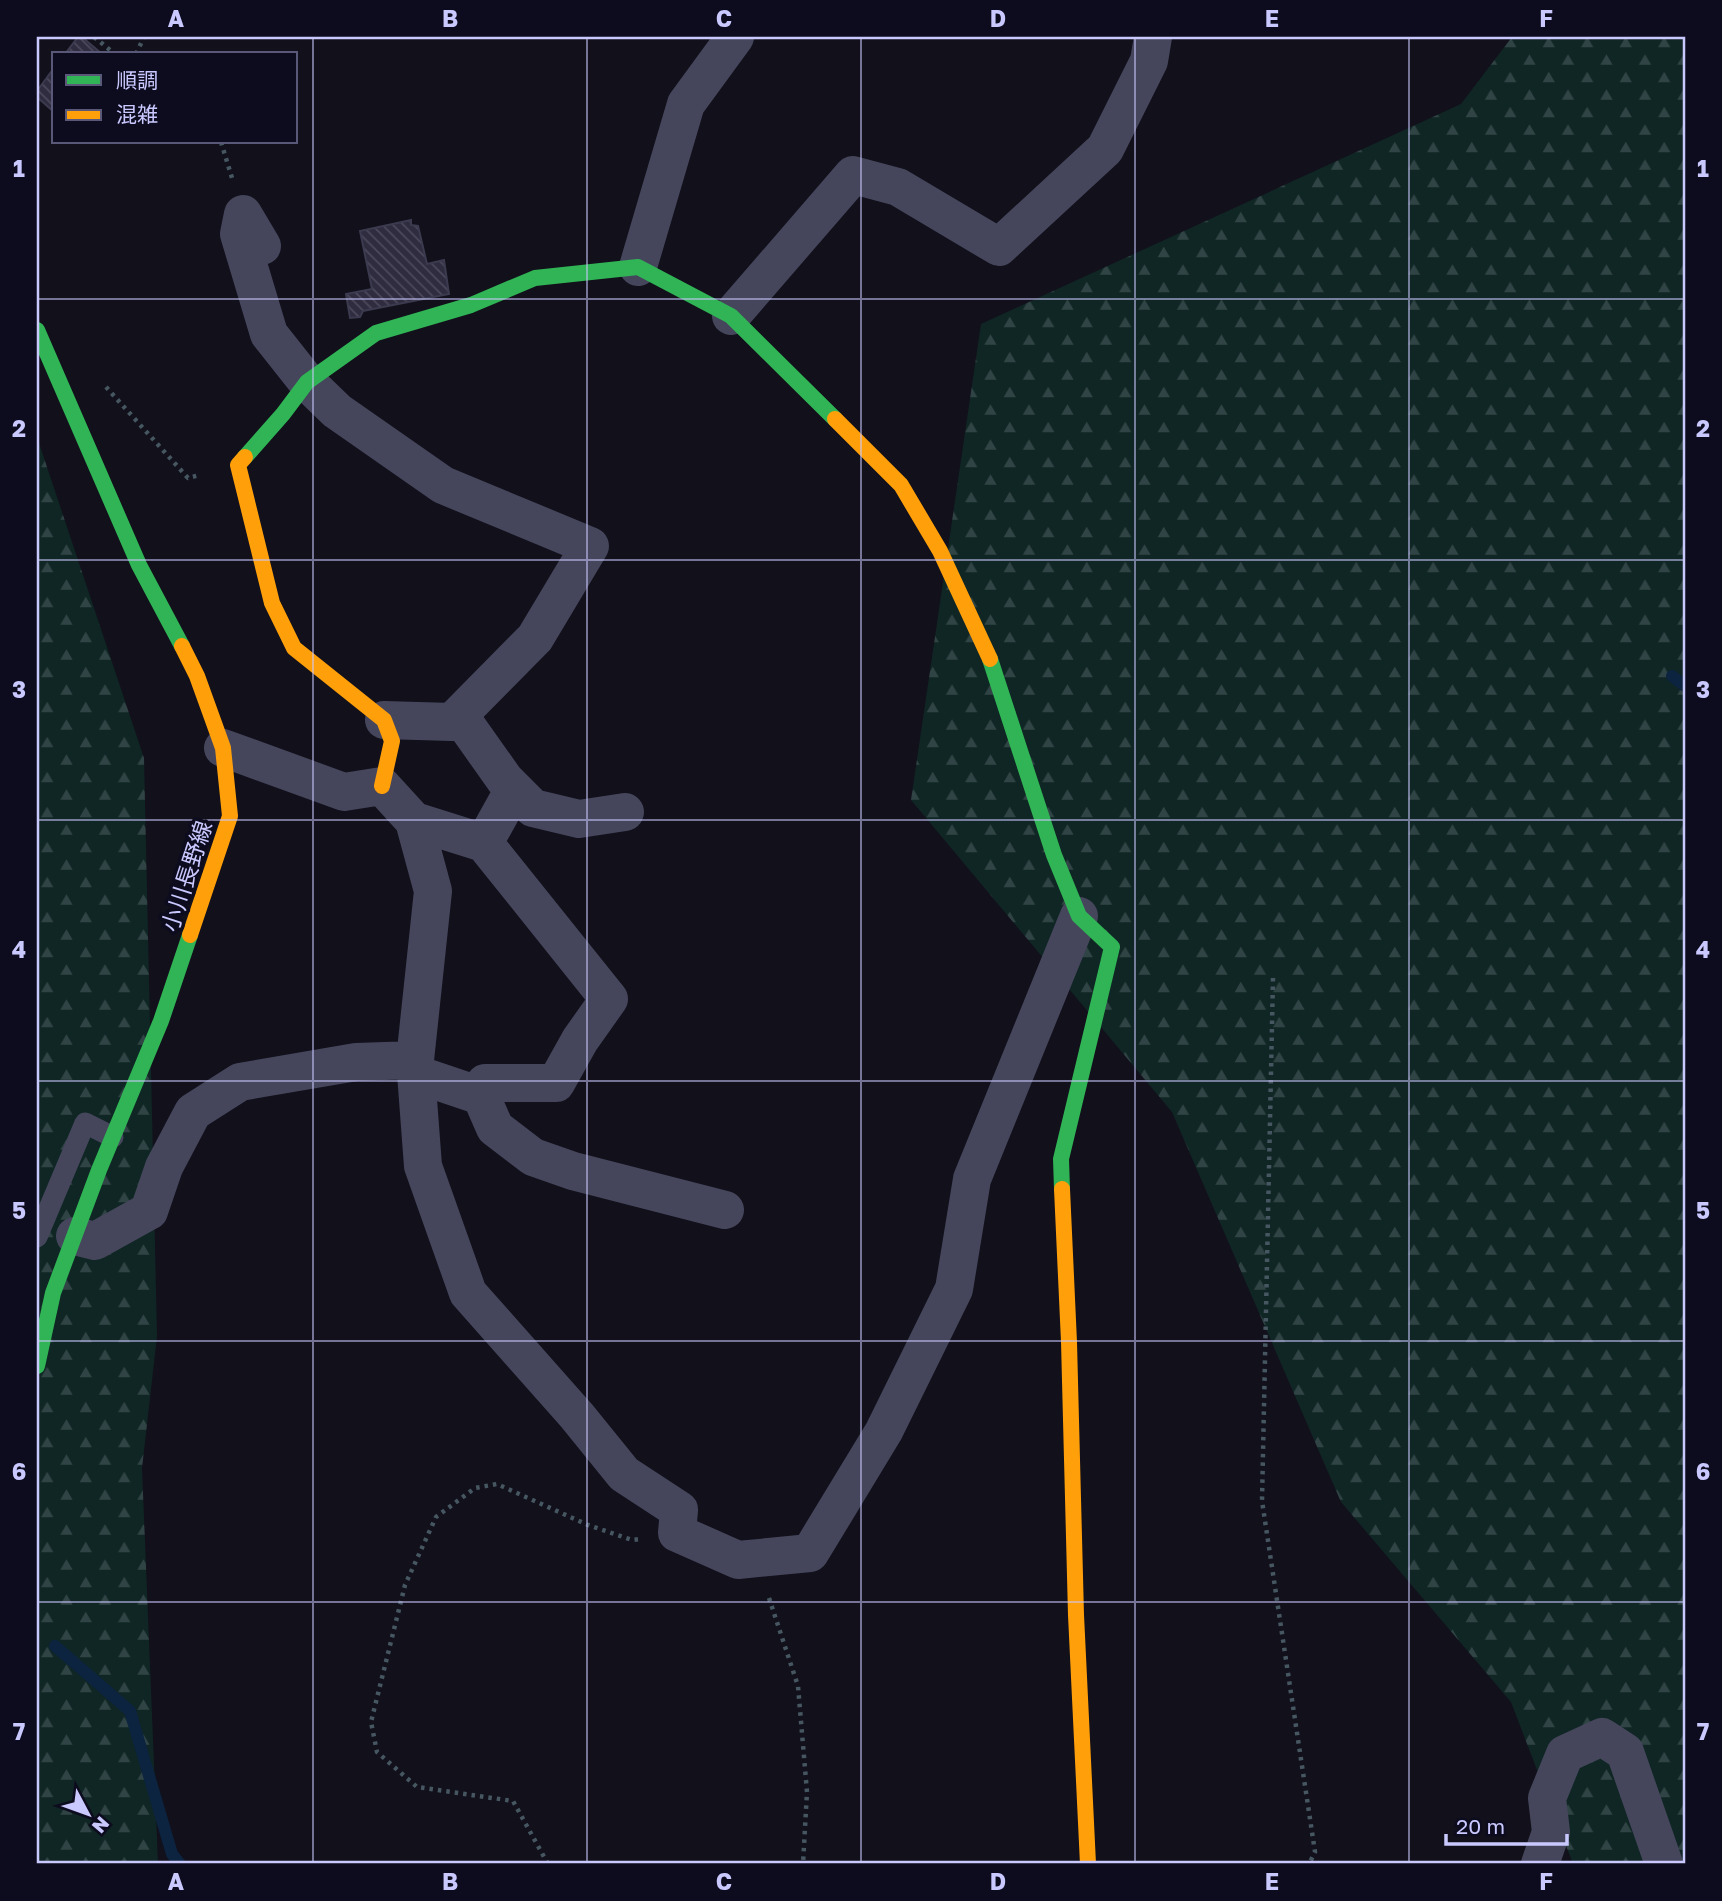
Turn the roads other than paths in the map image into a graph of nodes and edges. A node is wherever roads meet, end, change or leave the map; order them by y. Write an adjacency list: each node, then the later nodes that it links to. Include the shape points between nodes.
1 (735, 37): 4 (street, via 686,104)
2 (1153, 37): 5 (street, via 1149,61 1105,149 999,247 898,187 853,175)
3 (262, 246): 7 (street, via 243,214 239,234 269,334)
4 (638, 267): 5 (street); 7 (street, via 535,278 471,304 376,333)
5 (731, 316): 16 (street, via 901,485 940,551 995,670 1054,855)
6 (37, 330): 10 (street, 小川長野線, via 139,565 197,676)
7 (307, 382): 8 (street, via 337,411 443,485 590,546 536,638); 9 (street, via 238,465 272,603 294,648)
8 (459, 715): 9 (street, via 452,722); 12 (street)
9 (384, 720): 11 (street, via 392,741)
10 (223, 748): 11 (street, via 344,792); 19 (street, 小川長野線, via 230,816 161,1021)
11 (382, 786): 14 (street)
12 (514, 789): 13 (street, via 533,808 579,819); 15 (street)
13 (625, 811)
14 (414, 821): 15 (street); 17 (street, via 433,891)
15 (484, 843): 18 (street, via 609,999 556,1083 485,1083)
16 (1079, 916): 17 (street, via 972,1179 954,1289 884,1431 810,1552 738,1560 677,1533 679,1510 624,1474 468,1293 423,1166); 24 (street, via 1112,947 1061,1159)
17 (415, 1067): 18 (street); 21 (street, via 356,1062 240,1082 193,1112 164,1167 149,1211 95,1241)
18 (481, 1096): 20 (street, via 495,1128 533,1157)
19 (113, 1137): 21 (street, 小川長野線); 22 (lane, via 85,1123)
20 (724, 1210)
21 (75, 1236): 23 (street, 小川長野線, via 53,1293)
22 (37, 1237)
23 (37, 1366)
24 (1088, 1864)
25 (1540, 1864): 26 (street, via 1551,1832 1547,1798 1564,1755 1602,1737 1625,1752)
26 (1664, 1864)

